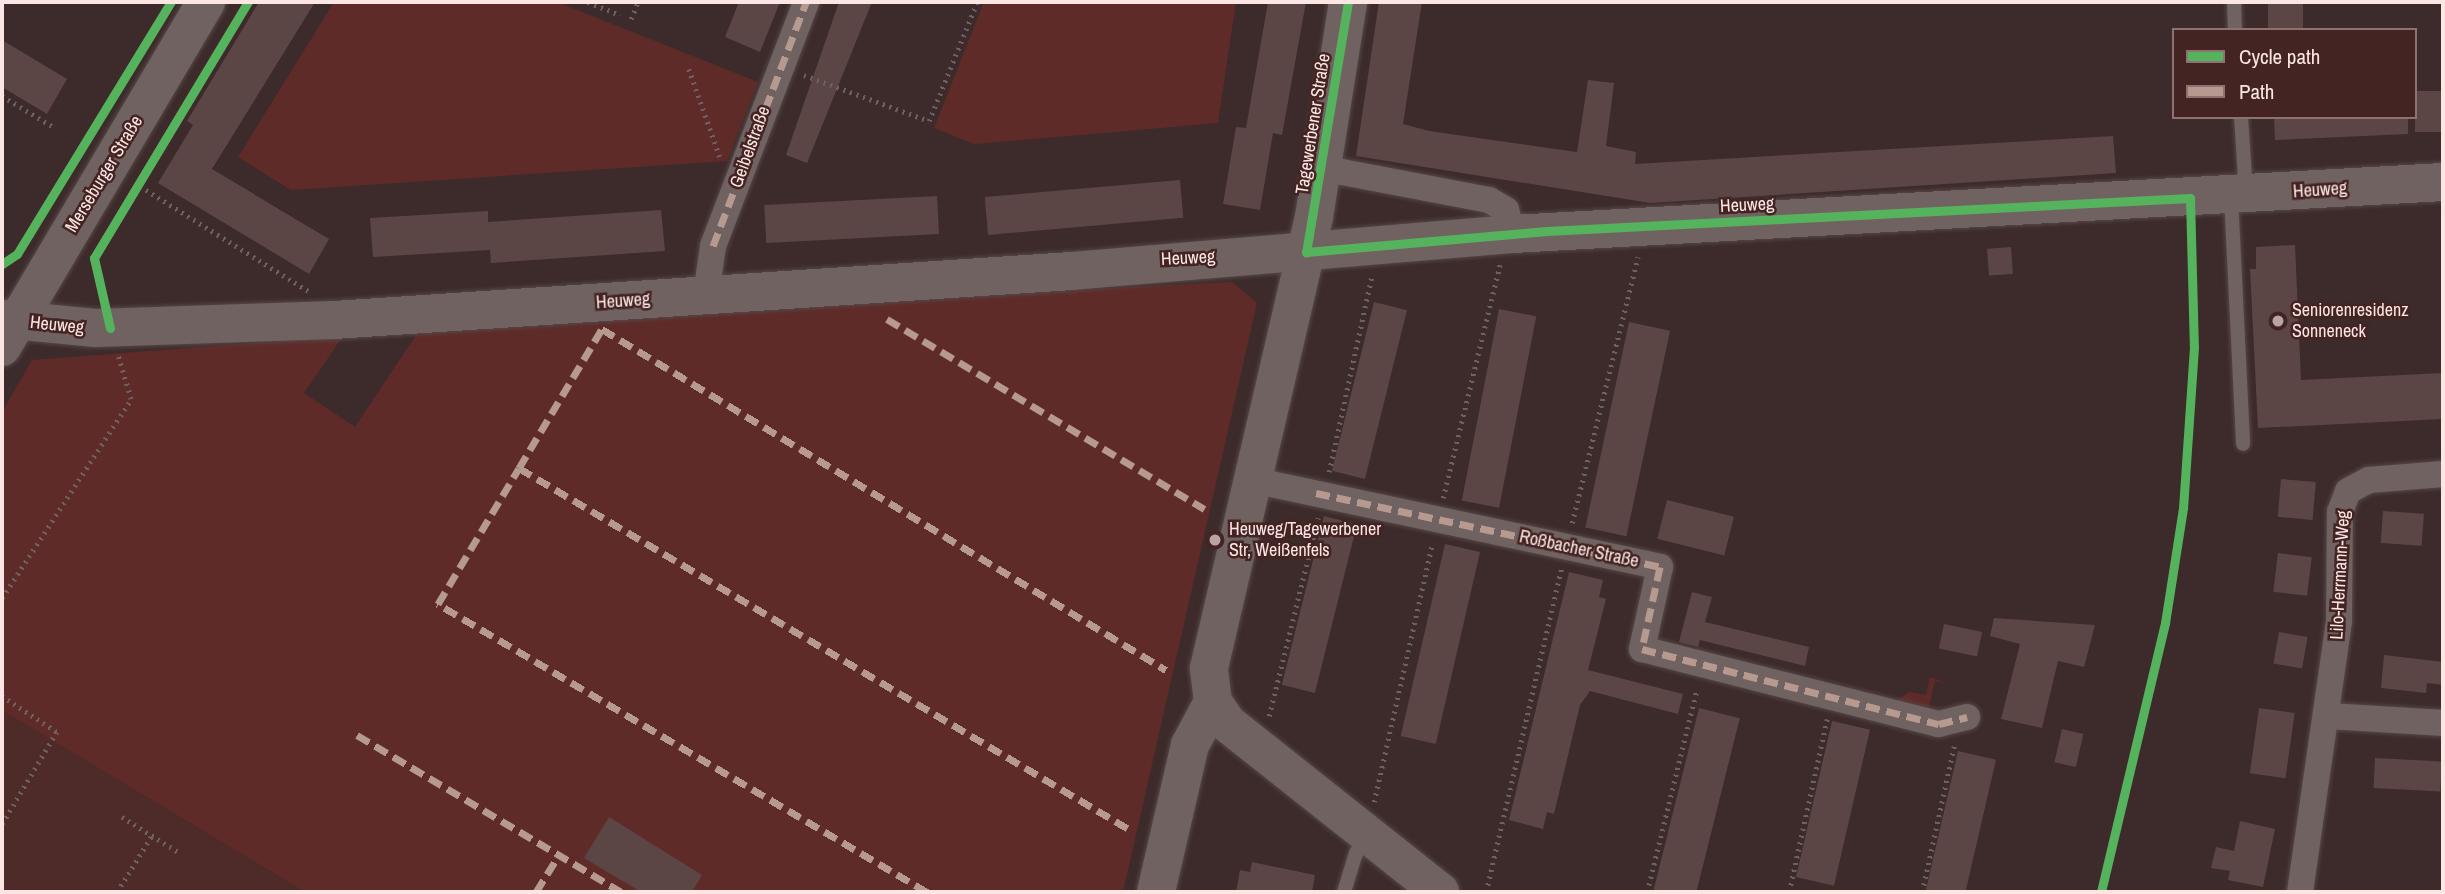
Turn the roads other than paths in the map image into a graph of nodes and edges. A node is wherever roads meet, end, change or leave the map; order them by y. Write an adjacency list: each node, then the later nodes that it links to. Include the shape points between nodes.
1 (206, 2): 13 (street, Merseburger Straße)
2 (806, 2): 12 (street, Geibelstraße, via 710,257)
3 (1348, 2): 7 (street, Tagewerbener Straße)
4 (2234, 2): 5 (lane)
5 (2235, 28)
6 (2241, 119): 9 (lane)
7 (1321, 168): 10 (street, via 1489,200 1506,210); 11 (street, Tagewerbener Straße)
8 (2443, 182): 9 (street, Heuweg)
9 (2238, 196): 10 (street, Heuweg); 14 (lane)
10 (1511, 234): 11 (street, Heuweg)
11 (1306, 252): 12 (street, Heuweg); 16 (street, Tagewerbener Straße)
12 (706, 295): 13 (street, Heuweg, via 334,320)
13 (7, 329)
14 (2244, 444)
15 (2443, 474): 18 (street, Lilo-Herrmann-Weg, via 2369,480 2348,491 2340,512)
16 (1252, 480): 17 (street, Tagewerbener Straße, via 1209,668); 19 (street, Roßbacher Straße, via 1660,566 1642,649 1938,724)
17 (1213, 702): 21 (street, via 1227,723); 22 (street, via 1190,745)
18 (2329, 716): 20 (street); 25 (street, Lilo-Herrmann-Weg)
19 (1964, 718)
20 (2443, 723)
21 (1369, 835): 23 (lane, via 1356,853); 24 (street)
22 (1156, 892)
23 (1344, 892)
24 (1440, 892)
25 (2300, 892)

